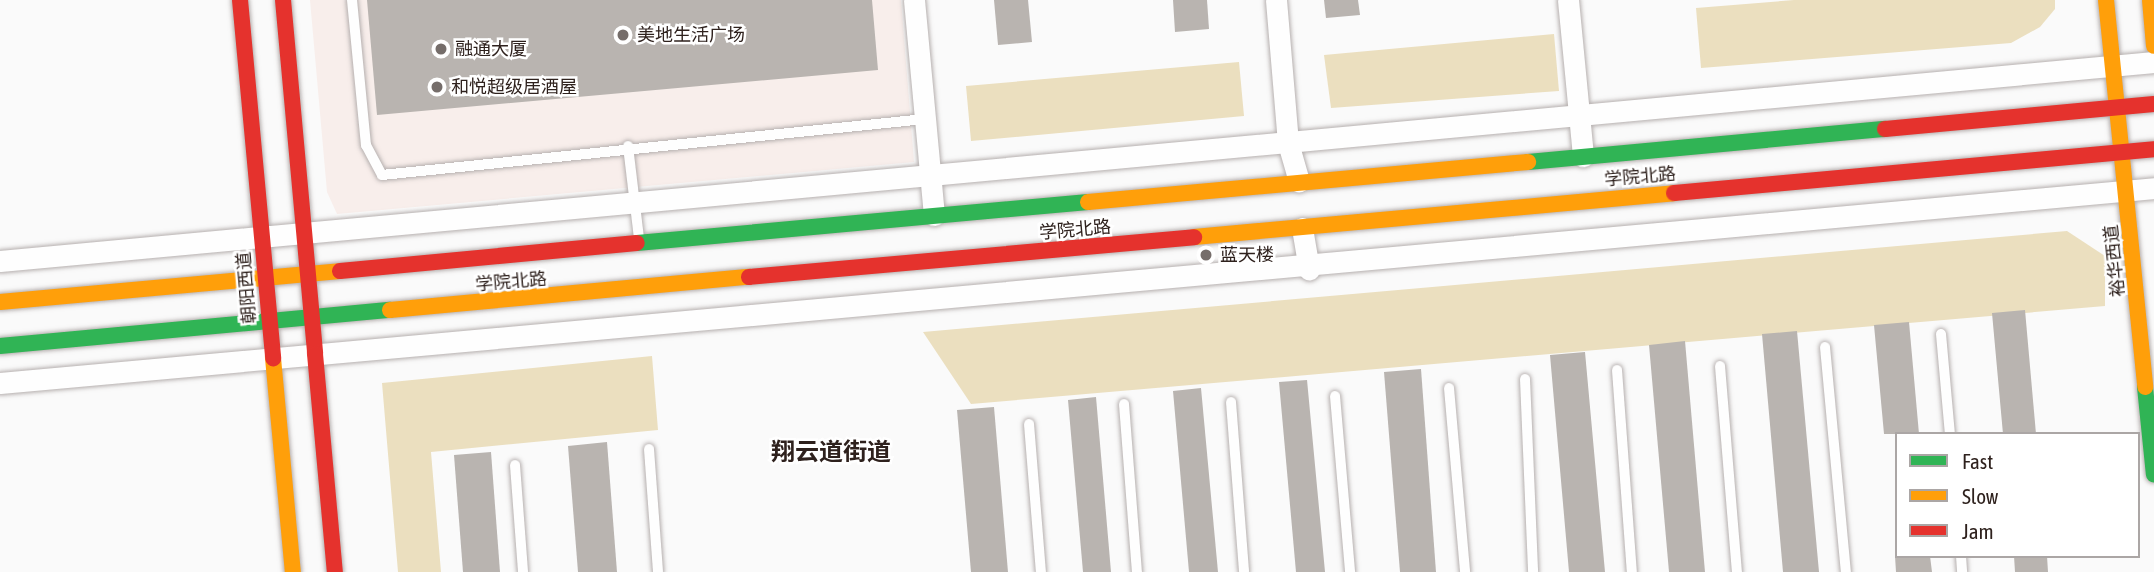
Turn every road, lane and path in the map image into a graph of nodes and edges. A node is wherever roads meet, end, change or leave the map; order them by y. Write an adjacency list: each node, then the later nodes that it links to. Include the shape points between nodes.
1 (240, 0): 29 (main road, 朝阳西道)
2 (283, 0): 28 (main road)
3 (352, 0): 17 (lane, via 366,145 378,169)
4 (914, 0): 15 (street)
5 (1276, 0): 16 (street)
6 (1568, 0): 14 (street)
7 (2106, 0): 11 (main road, 裕华西道)
8 (2150, 0): 9 (main road)
9 (2154, 46)
10 (2154, 62): 11 (street)
11 (2113, 66): 13 (main road, 裕华西道); 14 (street)
12 (2154, 104): 13 (main road, 学院北路)
13 (2117, 108): 19 (main road, 裕华西道); 20 (main road, 学院北路)
14 (1577, 114): 16 (street); 20 (street)
15 (925, 116): 17 (lane); 21 (street)
16 (1288, 143): 21 (street); 22 (street)
17 (628, 147): 25 (lane)
18 (2154, 149): 19 (main road, 学院北路)
19 (2121, 152): 24 (main road, 裕华西道); 27 (main road, 学院北路)
20 (1583, 156): 22 (main road, 学院北路)
21 (930, 176): 25 (street); 26 (street)
22 (1299, 181): 26 (main road, 学院北路); 27 (main road)
23 (2154, 188): 24 (street)
24 (2124, 191): 32 (street); 55 (main road, 裕华西道)
25 (635, 203): 28 (street); 30 (lane)
26 (934, 215): 30 (main road, 学院北路)
27 (1302, 228): 32 (street); 36 (main road, 学院北路)
28 (304, 233): 29 (street); 33 (main road)
29 (262, 236): 31 (street); 34 (main road, 朝阳西道)
30 (640, 243): 33 (main road, 学院北路)
31 (0, 261)
32 (1309, 269): 41 (street)
33 (308, 276): 34 (main road, 学院北路); 36 (main road)
34 (266, 279): 35 (main road, 学院北路); 37 (main road, 朝阳西道)
35 (0, 302)
36 (312, 321): 37 (main road, 学院北路); 41 (main road)
37 (270, 326): 39 (main road, 学院北路); 42 (main road, 朝阳西道)
38 (1941, 334): 52 (lane)
39 (0, 346)
40 (1825, 347): 68 (lane)
41 (315, 354): 42 (street); 57 (main road)
42 (273, 358): 46 (street); 56 (main road, 朝阳西道)
43 (1720, 366): 67 (lane)
44 (1617, 370): 66 (lane)
45 (1525, 379): 65 (lane)
46 (0, 383)
47 (1449, 388): 64 (lane)
48 (1335, 396): 63 (lane)
49 (1231, 402): 62 (lane)
50 (1124, 404): 61 (lane)
51 (1029, 424): 60 (lane)
52 (1950, 432)
53 (649, 449): 59 (lane)
54 (514, 465): 58 (lane)
55 (2154, 475)
56 (293, 572)
57 (335, 572)
58 (523, 572)
59 (658, 572)
60 (1041, 572)
61 (1138, 572)
62 (1244, 572)
63 (1350, 572)
64 (1465, 572)
65 (1533, 572)
66 (1632, 572)
67 (1737, 572)
68 (1846, 572)

